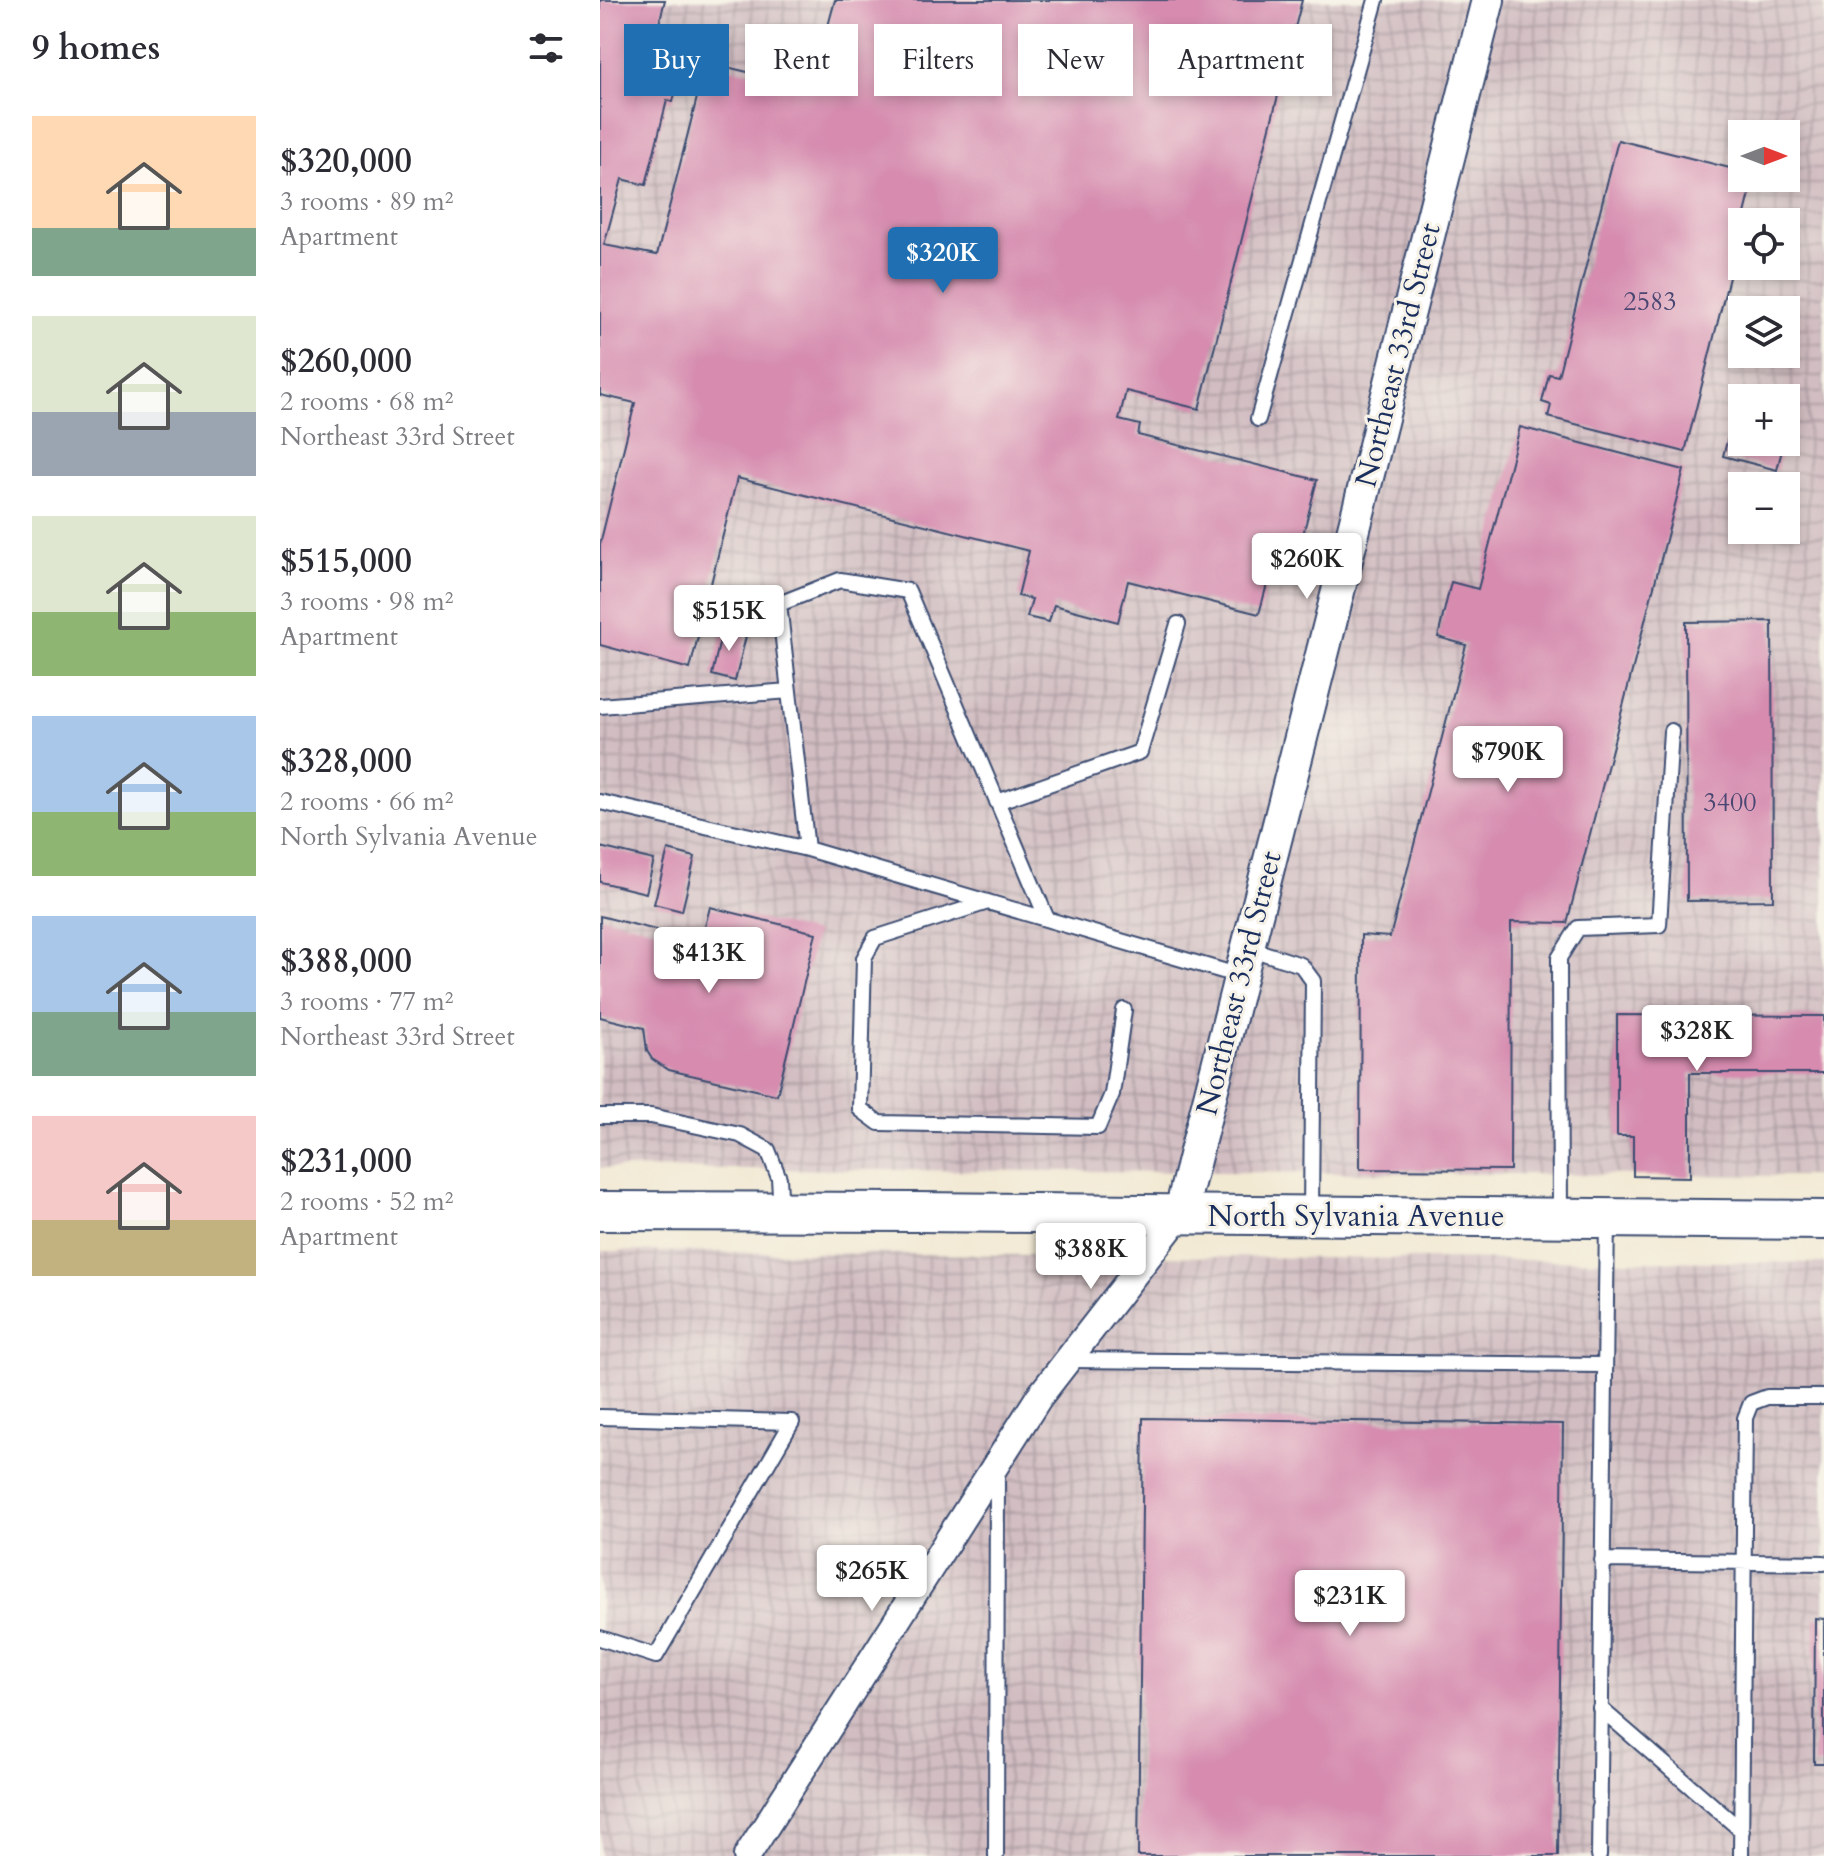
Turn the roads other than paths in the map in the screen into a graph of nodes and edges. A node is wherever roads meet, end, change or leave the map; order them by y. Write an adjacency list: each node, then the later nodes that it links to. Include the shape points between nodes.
1 (1376, 0): 3 (lane)
2 (1488, 0): 13 (street, Northeast 33rd Street)
3 (1258, 419)
4 (1178, 624): 9 (lane, via 1140,752)
5 (789, 691): 6 (lane); 9 (lane, via 779,604 840,580 908,591); 10 (lane)
6 (600, 706)
7 (1671, 731): 20 (lane, via 1659,925 1578,928 1559,958)
8 (600, 802): 10 (lane)
9 (997, 802): 12 (lane)
10 (807, 849): 11 (lane)
11 (989, 902): 12 (lane); 14 (lane, via 875,938 864,958 860,1109 879,1123 1098,1127 1112,1094)
12 (1047, 919): 13 (lane)
13 (1244, 962): 18 (street, Northeast 33rd Street); 19 (lane, via 1301,965 1313,981)
14 (1124, 1010)
15 (600, 1116): 17 (lane, via 651,1116 740,1135 768,1150 779,1178)
16 (600, 1211): 17 (main road, North Sylvania Avenue)
17 (781, 1212): 18 (main road, North Sylvania Avenue)
18 (1180, 1215): 19 (main road, North Sylvania Avenue); 23 (street, Northeast 33rd Street)
19 (1311, 1216): 20 (main road, North Sylvania Avenue)
20 (1561, 1217): 21 (main road, North Sylvania Avenue)
21 (1607, 1218): 22 (main road, North Sylvania Avenue); 24 (lane)
22 (1824, 1220)
23 (1069, 1360): 24 (lane); 27 (street, Northeast 33rd Street)
24 (1605, 1365): 28 (lane)
25 (1824, 1397): 29 (lane, via 1767,1397 1751,1403 1745,1418)
26 (600, 1417): 31 (lane, via 792,1422 656,1656)
27 (997, 1462): 34 (street, Northeast 33rd Street); 35 (lane)
28 (1602, 1560): 29 (lane); 32 (lane)
29 (1743, 1562): 30 (lane); 33 (lane)
30 (1824, 1563)
31 (600, 1638)
32 (1600, 1708): 33 (lane); 36 (lane)
33 (1742, 1831): 37 (lane)
34 (747, 1856)
35 (996, 1856)
36 (1599, 1856)
37 (1741, 1856)

